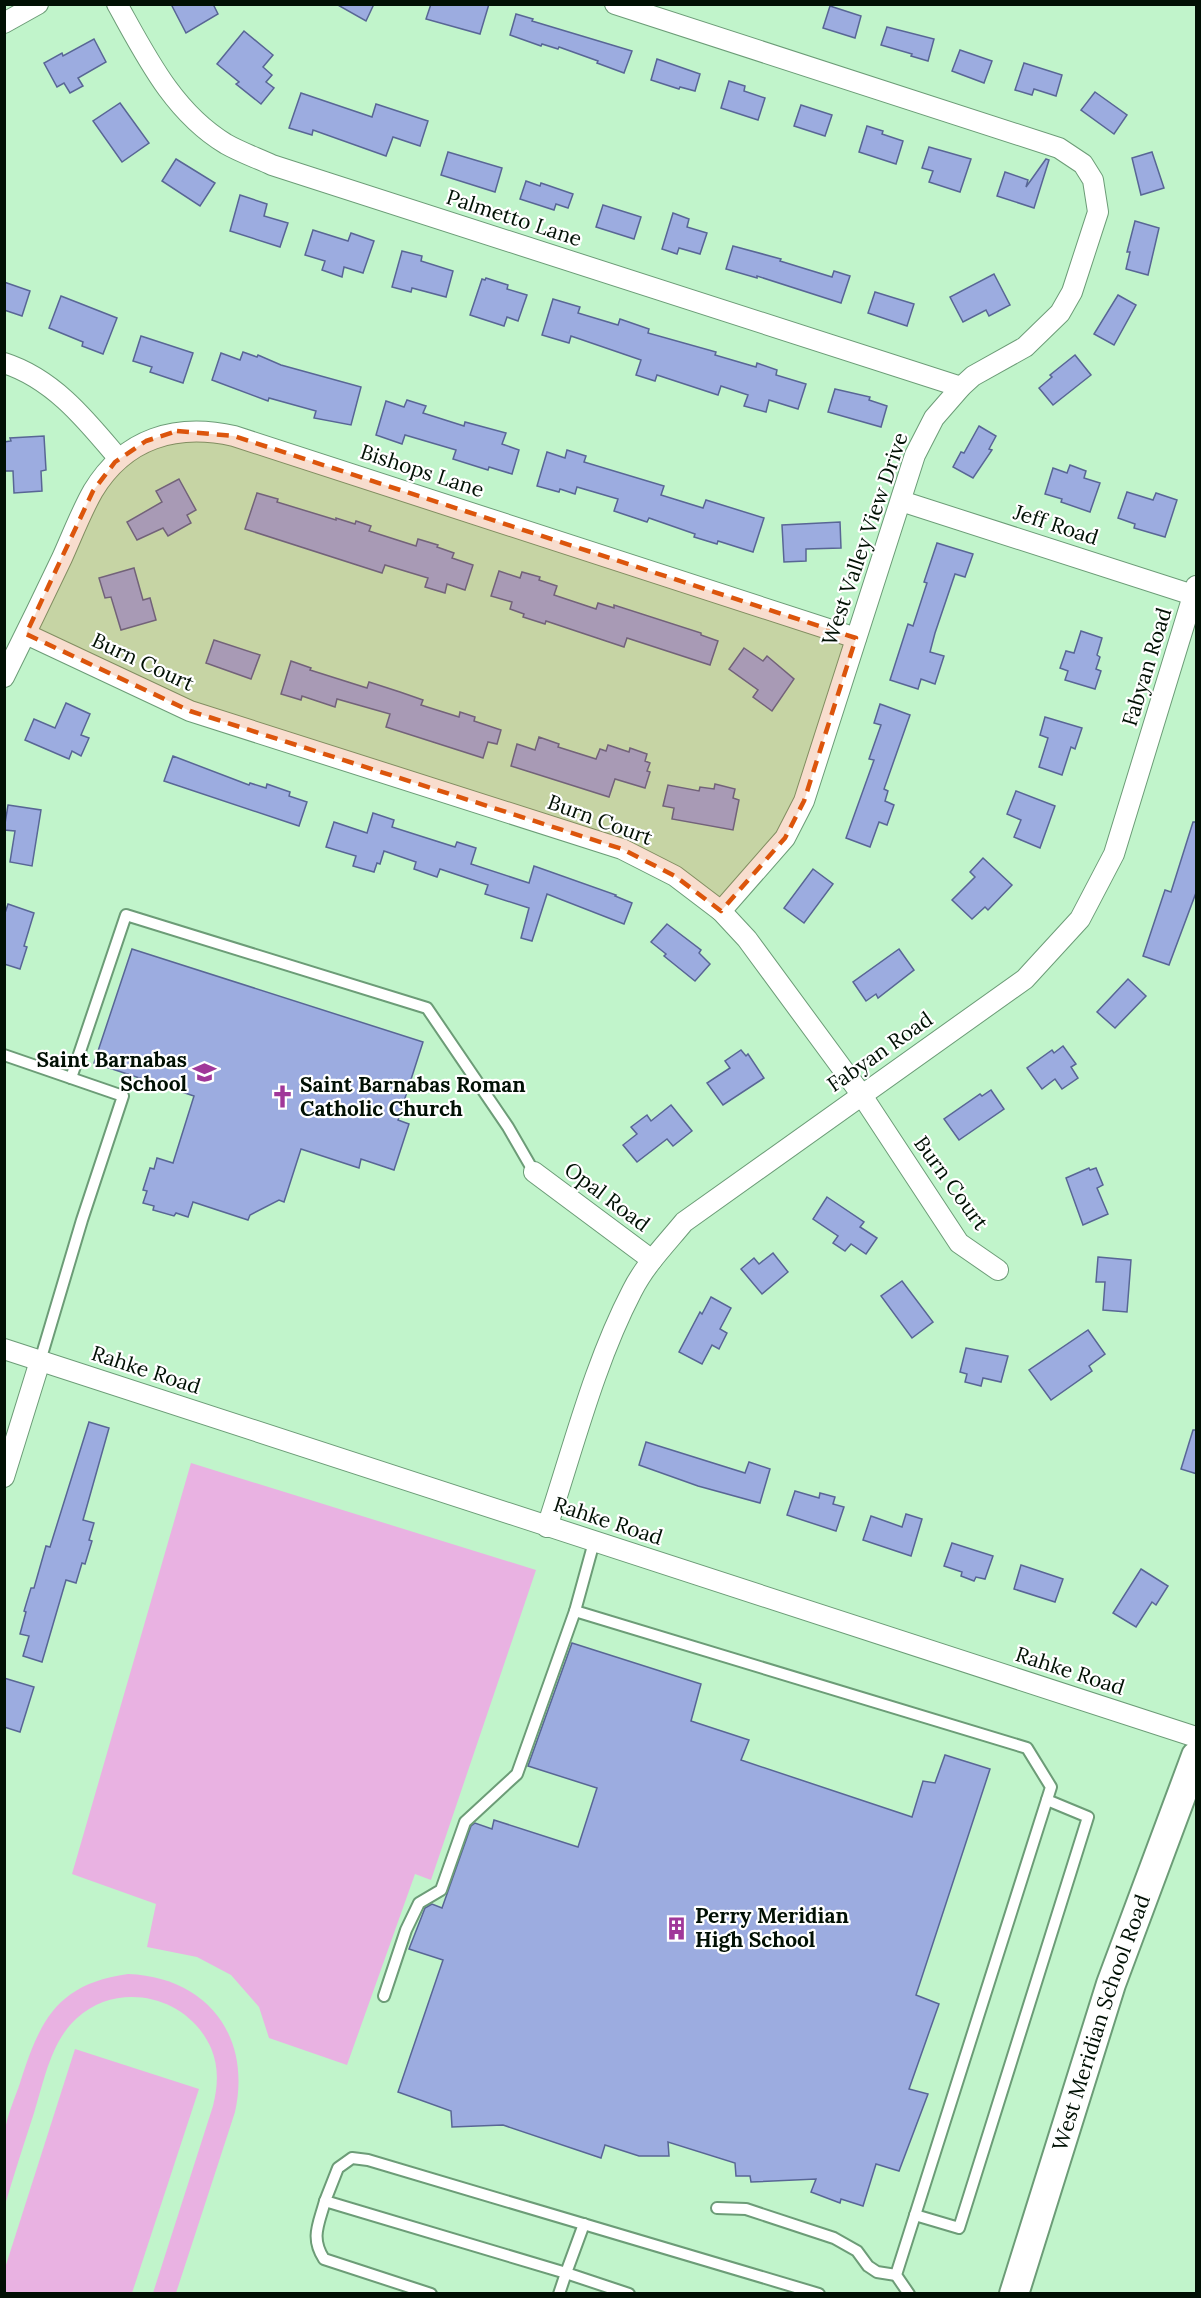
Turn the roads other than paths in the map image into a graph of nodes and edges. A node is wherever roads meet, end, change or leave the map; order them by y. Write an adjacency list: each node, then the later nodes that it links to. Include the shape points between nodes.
1 (38, 4): 4 (street)
2 (117, 4): 6 (street, Palmetto Lane, via 164,87 198,123 226,144 272,165)
3 (615, 4): 6 (street, West Valley View Drive, via 1059,147 1083,164 1093,180 1098,212 1072,292 1060,313 1025,347)
4 (4, 23)
5 (4, 363): 7 (street, via 51,387 83,416)
6 (961, 387): 8 (street, West Valley View Drive, via 934,418 915,455)
7 (119, 459): 10 (street, Bishops Lane, via 93,491); 11 (street, Bishops Lane, via 146,441 177,431 234,436)
8 (901, 501): 9 (street, Jeff Road); 11 (street, West Valley View Drive)
9 (1196, 592): 16 (street, Fabyan Road, via 1114,854 1080,919 1025,979)
10 (26, 634): 12 (street, Bishops Lane); 13 (street, Burn Court, via 190,711 622,849 675,876)
11 (856, 638): 13 (street, West Valley View Drive, via 804,801 785,838)
12 (4, 677)
13 (721, 912): 16 (street, Burn Court, via 747,939)
14 (4, 1054): 15 (lane)
15 (71, 1078): 17 (lane, via 126,915 427,1008); 21 (lane, via 123,1096)
16 (861, 1094): 18 (street, Fabyan Road, via 684,1222); 19 (street, Burn Court, via 959,1243)
17 (534, 1172): 18 (street, Opal Road)
18 (652, 1260): 23 (street, Fabyan Road, via 632,1289 607,1344)
19 (998, 1270)
20 (4, 1350): 21 (street, Rahke Road)
21 (40, 1361): 22 (street); 23 (street, Rahke Road)
22 (4, 1477)
23 (547, 1527): 24 (street, Rahke Road)
24 (594, 1542): 25 (lane); 26 (street, Rahke Road)
25 (575, 1611): 28 (lane, via 1027,1748 1051,1787); 29 (lane, via 517,1774 465,1822 441,1890 419,1903 406,1930)
26 (1197, 1737)
27 (1197, 1756): 41 (main road, West Meridian School Road, via 1111,1984)
28 (1047, 1800): 32 (lane); 32 (lane, via 1088,1817 958,2228)
29 (384, 1996)
30 (325, 2201): 33 (lane, via 338,2168 352,2158); 34 (lane); 36 (lane, via 316,2247 324,2259)
31 (717, 2208): 35 (lane, via 746,2209 834,2238 857,2251 877,2272)
32 (915, 2215): 35 (lane)
33 (584, 2224): 34 (lane); 39 (lane)
34 (566, 2273): 37 (lane); 38 (lane)
35 (896, 2275): 40 (lane)
36 (431, 2294)
37 (559, 2294)
38 (629, 2294)
39 (819, 2294)
40 (909, 2294)
41 (1014, 2294)

